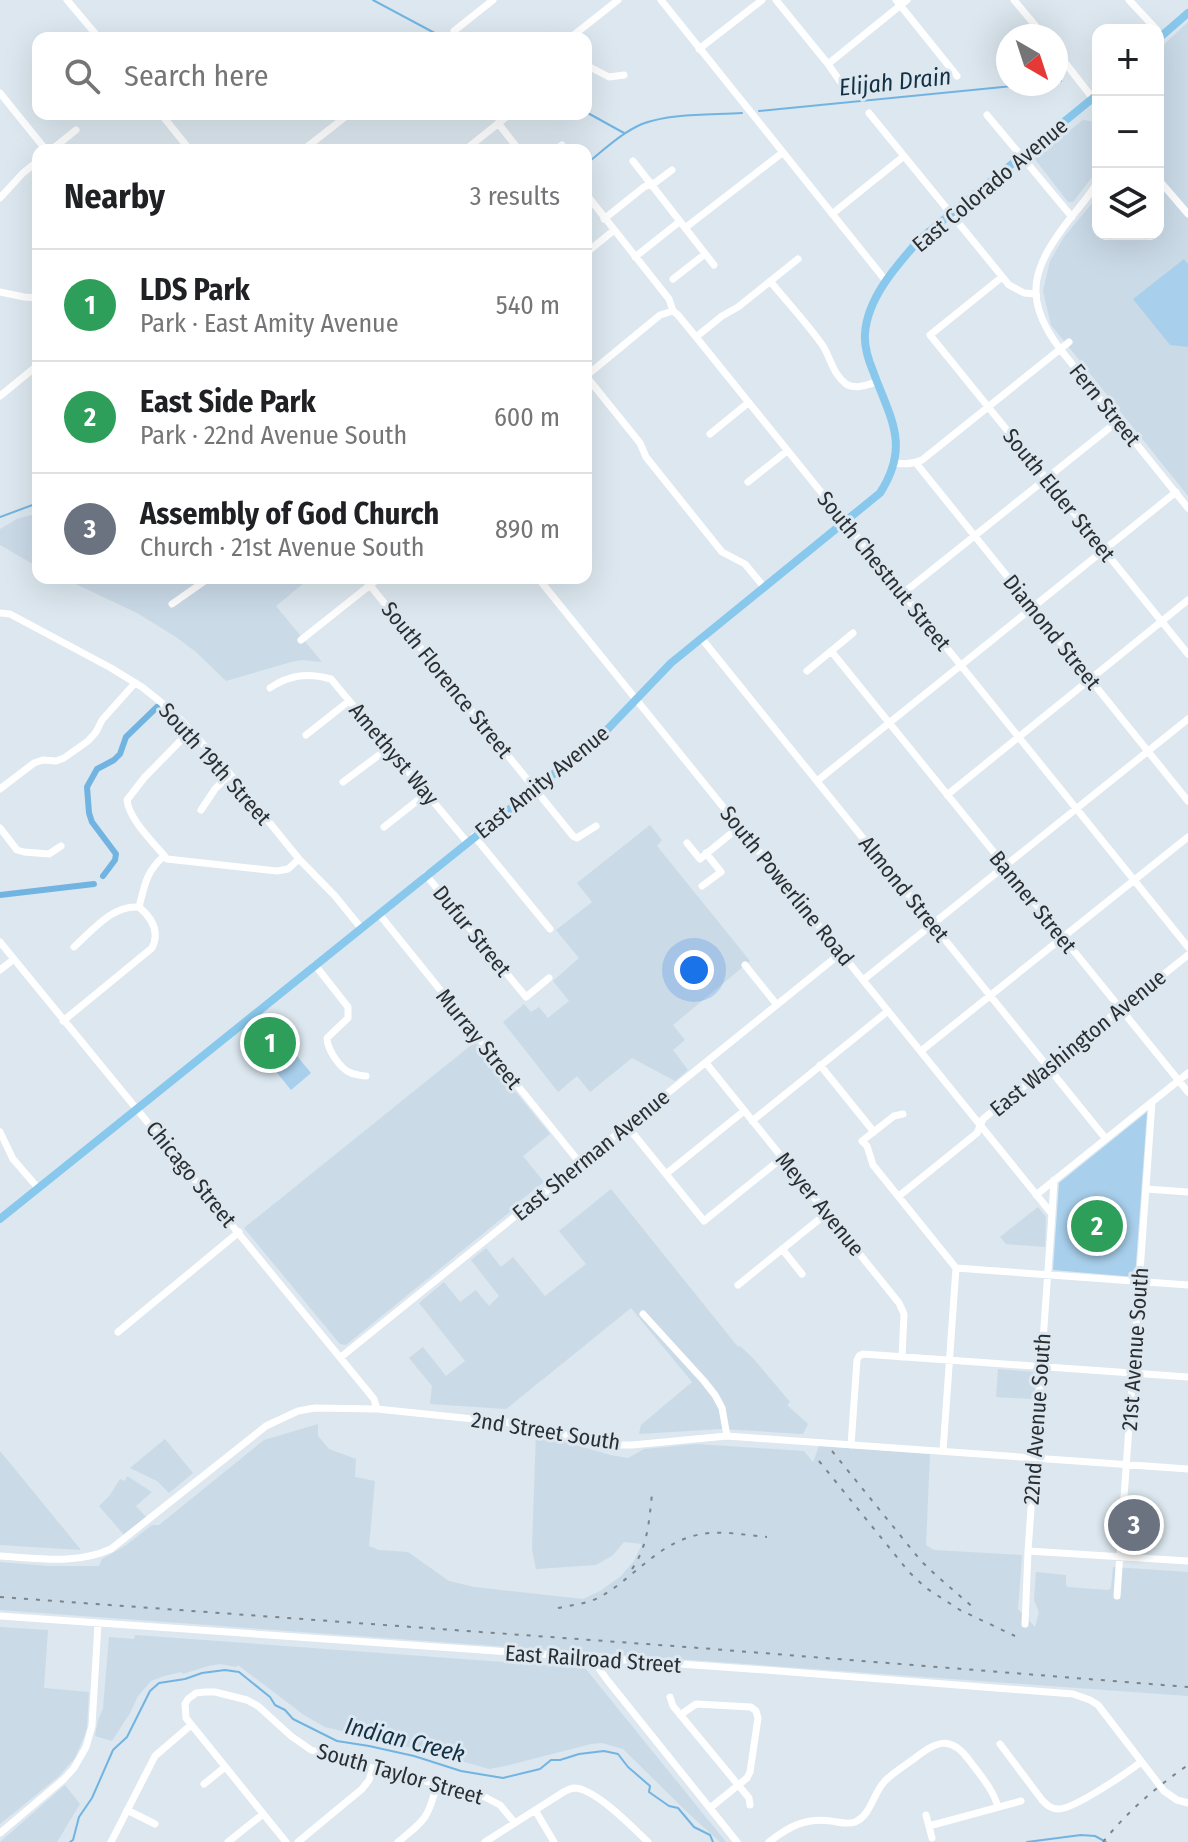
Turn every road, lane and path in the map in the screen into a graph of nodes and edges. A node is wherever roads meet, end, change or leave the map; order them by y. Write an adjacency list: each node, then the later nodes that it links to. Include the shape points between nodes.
1 (67, 0): 15 (street)
2 (493, 0): 14 (street)
3 (618, 0): 16 (street)
4 (661, 0): 17 (street)
5 (762, 0): 17 (street)
6 (776, 0): 18 (street)
7 (1014, 0): 11 (street)
8 (1129, 0): 12 (street)
9 (901, 2): 18 (street); 22 (street)
10 (1188, 13): 13 (main road)
11 (1034, 24)
12 (1150, 24)
13 (1164, 30)
14 (454, 31)
15 (94, 32)
16 (578, 32)
17 (699, 49): 40 (street)
18 (828, 64): 23 (street)
19 (1068, 65): 25 (street)
20 (592, 68): 21 (street, via 609,77)
21 (624, 75)
22 (957, 76)
23 (846, 90)
24 (0, 93): 34 (street)
25 (1094, 96)
26 (1092, 103): 42 (main road, East Colorado Avenue)
27 (869, 113): 41 (street)
28 (987, 115): 42 (street)
29 (166, 120): 36 (street)
30 (341, 120): 37 (street)
31 (501, 120): 32 (street)
32 (498, 123): 38 (street); 39 (street)
33 (76, 130): 35 (street)
34 (44, 144)
35 (57, 144)
36 (185, 144)
37 (311, 144)
38 (472, 144)
39 (514, 144)
40 (782, 153): 52 (street); 56 (street)
41 (904, 156): 51 (street); 52 (street)
42 (1022, 156): 51 (main road, East Colorado Avenue); 54 (street)
43 (633, 161): 46 (street)
44 (32, 166): 49 (street)
45 (672, 170): 46 (street)
46 (650, 184): 55 (street); 56 (street)
47 (1164, 186): 53 (street)
48 (1092, 189): 54 (street)
49 (0, 198)
50 (592, 202): 55 (street, South Chestnut Street)
51 (951, 213): 63 (street); 66 (main road, East Colorado Avenue, via 920,239)
52 (832, 214): 66 (street)
53 (1188, 214)
54 (1072, 217): 68 (street, via 1040,263)
55 (604, 219): 57 (street, South Chestnut Street)
56 (682, 225): 59 (street); 60 (street)
57 (613, 231): 58 (street); 60 (street, South Chestnut Street)
58 (592, 248)
59 (705, 254): 62 (street); 64 (street)
60 (635, 257): 70 (street, South Chestnut Street)
61 (798, 259): 65 (street)
62 (714, 265)
63 (1002, 277): 68 (street, via 1015,289); 80 (street, South Elder Street, via 930,335)
64 (673, 279)
65 (770, 281): 71 (street); 76 (street, via 846,383 860,387)
66 (886, 281): 76 (main road, via 865,335)
67 (0, 292): 69 (street)
68 (1036, 294): 73 (street, Fern Street, via 1044,326)
69 (32, 298)
70 (673, 311): 71 (street, South Chestnut Street); 75 (street, via 660,315)
71 (696, 337): 79 (street, South Chestnut Street)
72 (1069, 342): 73 (street)
73 (1060, 349): 80 (street); 81 (street, Fern Street)
74 (32, 370): 78 (street)
75 (592, 371)
76 (877, 382): 84 (main road, via 893,425)
77 (592, 383): 97 (street, via 722,552 745,564)
78 (0, 396)
79 (748, 403): 82 (street); 83 (street, South Chestnut Street)
80 (988, 407): 85 (street); 86 (street, South Elder Street)
81 (1118, 421): 86 (street); 88 (street, Fern Street)
82 (710, 434)
83 (787, 451): 87 (street); 90 (street, South Chestnut Street)
84 (896, 463): 85 (street); 90 (main road, East Amity Avenue, via 880,493)
85 (916, 463): 91 (street, Diamond Street)
86 (1046, 479): 91 (street); 92 (street, South Elder Street)
87 (748, 482)
88 (1176, 492): 89 (street, Fern Street); 92 (street)
89 (1188, 508)
90 (845, 523): 97 (main road, East Amity Avenue); 98 (street, South Chestnut Street)
91 (975, 536): 98 (street); 101 (street, Diamond Street)
92 (1104, 550): 101 (street); 103 (street, South Elder Street)
93 (200, 584): 100 (street)
94 (372, 584): 96 (street)
95 (543, 584): 115 (street, South Powerline Road)
96 (370, 586): 106 (street); 126 (street, South Florence Street)
97 (764, 587): 105 (main road, East Amity Avenue)
98 (902, 594): 109 (street, South Chestnut Street)
99 (1188, 600): 103 (street)
100 (172, 604)
101 (1032, 608): 109 (street); 111 (street, Diamond Street)
102 (0, 613): 112 (street, South 19th Street)
103 (1162, 622): 108 (street, South Elder Street); 111 (street)
104 (853, 633): 107 (street)
105 (702, 639): 115 (main road, East Amity Avenue); 124 (street, Almond Street)
106 (301, 640)
107 (831, 651): 110 (street); 117 (street, Banner Street)
108 (1188, 654)
109 (960, 665): 117 (street); 120 (street, South Chestnut Street)
110 (807, 671)
111 (1090, 679): 120 (street); 122 (street, Diamond Street)
112 (135, 683): 118 (street, South 19th Street); 127 (street, via 88,741 64,758 34,763)
113 (270, 688): 114 (street, Amethyst Way, via 299,675 315,675 331,679)
114 (349, 701): 119 (street); 121 (street, Amethyst Way)
115 (637, 701): 126 (main road, East Amity Avenue); 135 (street, South Powerline Road)
116 (1188, 719): 122 (street)
117 (889, 723): 124 (street); 129 (street, Banner Street)
118 (190, 731): 123 (street, South 19th Street); 142 (street, via 127,800 135,820)
119 (306, 735)
120 (1018, 737): 129 (street); 131 (street, South Chestnut Street)
121 (387, 749): 125 (street); 128 (street, Amethyst Way)
122 (1148, 751): 130 (street, Diamond Street); 131 (street)
123 (230, 774): 132 (street); 143 (street, South 19th Street)
124 (817, 781): 150 (street, Almond Street)
125 (343, 782)
126 (535, 788): 133 (street, South Florence Street, via 573,836); 138 (main road, East Amity Avenue)
127 (0, 789)
128 (427, 793): 134 (street); 138 (street, Amethyst Way)
129 (947, 795): 144 (street, Banner Street)
130 (1188, 801)
131 (1076, 809): 144 (street); 146 (street, South Chestnut Street)
132 (201, 810)
133 (596, 826)
134 (384, 827)
135 (739, 827): 141 (street); 157 (street, South Powerline Road)
136 (0, 828): 140 (street, via 17,850 49,854)
137 (1188, 837): 146 (street)
138 (471, 839): 145 (main road, East Amity Avenue); 152 (street, Amethyst Way)
139 (687, 843): 141 (street, via 700,859)
140 (61, 846)
141 (706, 853): 147 (street, via 721,872)
142 (164, 856): 143 (street, via 277,871); 148 (street, via 145,880)
143 (299, 859): 151 (street, South 19th Street)
144 (1004, 866): 150 (street); 153 (street, Banner Street)
145 (426, 875): 149 (main road, East Amity Avenue); 163 (street, Dufur Street, via 526,997)
146 (1134, 880): 153 (street); 156 (street, South Chestnut Street)
147 (702, 886)
148 (139, 907): 155 (street, via 120,909); 169 (street, via 153,923 152,948)
149 (379, 914): 151 (main road, East Amity Avenue); 190 (street, Murray Street)
150 (933, 924): 164 (street); 165 (street, Almond Street)
151 (361, 928): 160 (main road, East Amity Avenue)
152 (550, 929)
153 (1062, 938): 165 (street); 167 (street, Banner Street)
154 (0, 942): 159 (street, Chicago Street)
155 (74, 947)
156 (1188, 947)
157 (841, 953): 164 (street, South Powerline Road); 166 (street, East Sherman Avenue)
158 (1188, 955): 167 (street, East Washington Avenue)
159 (14, 959): 162 (street); 169 (street, Chicago Street)
160 (315, 965): 175 (street, via 348,1007 348,1018 327,1038 327,1046 346,1071); 179 (main road, East Amity Avenue)
161 (745, 965): 166 (street)
162 (0, 970)
163 (549, 978)
164 (863, 980): 168 (street, South Powerline Road)
165 (990, 995): 170 (street); 173 (street, Almond Street)
166 (777, 1005): 171 (street, East Sherman Avenue)
167 (1120, 1010): 173 (street, East Washington Avenue); 176 (street, Banner Street)
168 (888, 1011): 170 (street, South Powerline Road); 172 (street)
169 (63, 1021): 179 (street, Chicago Street)
170 (921, 1051): 183 (street, South Powerline Road)
171 (706, 1063): 180 (street, Meyer Avenue); 184 (street, East Sherman Avenue)
172 (820, 1065): 182 (street); 186 (street)
173 (1048, 1067): 183 (street, East Washington Avenue); 187 (street, Almond Street)
174 (1188, 1073): 176 (street)
175 (366, 1076)
176 (1178, 1081): 177 (street, Banner Street); 178 (street)
177 (1188, 1092)
178 (1152, 1102): 187 (street); 194 (street, 21st Avenue South)
179 (137, 1108): 193 (main road, East Amity Avenue); 201 (street, Chicago Street)
180 (744, 1111): 182 (street, Meyer Avenue); 191 (street)
181 (903, 1114): 186 (street)
182 (752, 1121): 189 (street, Meyer Avenue)
183 (981, 1125): 196 (street, South Powerline Road); 197 (street, East Washington Avenue)
184 (627, 1126): 190 (street, East Sherman Avenue); 191 (street)
185 (0, 1132): 188 (street)
186 (874, 1132): 197 (street, via 862,1141 873,1165)
187 (1106, 1139): 192 (street)
188 (2, 1143): 193 (street)
189 (782, 1158): 191 (street, via 704,1221); 198 (street, Meyer Avenue)
190 (580, 1163): 211 (street, East Sherman Avenue)
191 (666, 1174)
192 (1054, 1180): 196 (street); 199 (street, 22nd Avenue South)
193 (38, 1188): 200 (main road, East Amity Avenue)
194 (1146, 1189): 195 (street); 206 (street, 21st Avenue South)
195 (1188, 1192)
196 (1036, 1195): 199 (street)
197 (899, 1196): 203 (street)
198 (827, 1213): 202 (street); 212 (street, Meyer Avenue, via 902,1308)
199 (1052, 1214): 205 (street, 22nd Avenue South)
200 (0, 1219)
201 (239, 1232): 210 (street); 211 (street, Chicago Street)
202 (782, 1249): 204 (street); 207 (street)
203 (956, 1268): 205 (street); 213 (street)
204 (802, 1274)
205 (1047, 1274): 206 (street); 214 (street, 22nd Avenue South)
206 (1140, 1281): 208 (street); 215 (street, 21st Avenue South)
207 (738, 1285)
208 (1188, 1285)
209 (643, 1314): 218 (street, via 715,1395)
210 (118, 1332)
211 (341, 1357): 217 (street, Chicago Street)
212 (902, 1357): 213 (street); 219 (street, via 859,1356)
213 (949, 1360): 214 (street); 220 (street)
214 (1041, 1366): 215 (street); 221 (street, 22nd Avenue South)
215 (1133, 1373): 216 (street); 222 (street, 21st Avenue South)
216 (1188, 1377)
217 (377, 1409): 218 (street, 2nd Street South, via 512,1423 608,1445); 225 (street, 2nd Street South, via 315,1408 269,1424 98,1555 71,1560)
218 (727, 1436): 219 (street, 2nd Street South)
219 (851, 1445): 220 (street, 2nd Street South)
220 (943, 1451): 221 (street, 2nd Street South)
221 (1034, 1458): 222 (street, 2nd Street South); 224 (street, 22nd Avenue South)
222 (1126, 1465): 223 (street, 2nd Street South); 226 (street, 21st Avenue South)
223 (1188, 1469)
224 (1028, 1551): 226 (street); 231 (street, 22nd Avenue South)
225 (0, 1556)
226 (1119, 1557): 227 (street); 228 (street, 21st Avenue South)
227 (1188, 1561)
228 (1117, 1596)
229 (0, 1616): 230 (street, East Railroad Street)
230 (98, 1623): 232 (street, East Railroad Street); 255 (street, via 86,1747 64,1779)
231 (1025, 1624)
232 (592, 1659): 237 (street, East Railroad Street, via 1073,1694 1098,1705); 247 (street)
233 (670, 1697): 234 (street)
234 (680, 1715): 242 (street); 242 (street, via 696,1704 756,1711 750,1772)
235 (191, 1725): 238 (street); 239 (street, South Taylor Street, via 184,1709 188,1699 215,1692 258,1706 311,1750); 248 (street, via 155,1756)
236 (1000, 1744): 237 (street, via 1042,1800 1056,1809)
237 (1141, 1762): 244 (street, East Railroad Street, via 1164,1791)
238 (225, 1767): 240 (street); 250 (street)
239 (373, 1768): 241 (street, South Taylor Street); 260 (street, via 362,1789)
240 (204, 1784)
241 (437, 1784): 252 (street, South Taylor Street, via 488,1798); 261 (street, via 425,1819)
242 (739, 1785): 245 (street); 247 (street)
243 (1021, 1801): 246 (street)
244 (1188, 1803)
245 (750, 1805)
246 (998, 1807): 254 (street); 266 (street, via 962,1751 947,1743 932,1746 889,1777 860,1819 802,1822)
247 (710, 1808): 265 (street)
248 (127, 1810): 253 (street); 257 (street)
249 (535, 1810): 252 (street); 263 (street); 264 (street, via 568,1789 580,1789)
250 (263, 1814): 258 (street); 259 (street)
251 (926, 1815): 254 (street)
252 (515, 1823): 262 (street)
253 (155, 1824)
254 (929, 1826): 256 (street)
255 (0, 1833)
256 (932, 1838)
257 (111, 1842)
258 (228, 1842)
259 (286, 1842)
260 (298, 1842)
261 (398, 1842)
262 (485, 1842)
263 (554, 1842)
264 (648, 1842)
265 (737, 1842)
266 (769, 1842)

